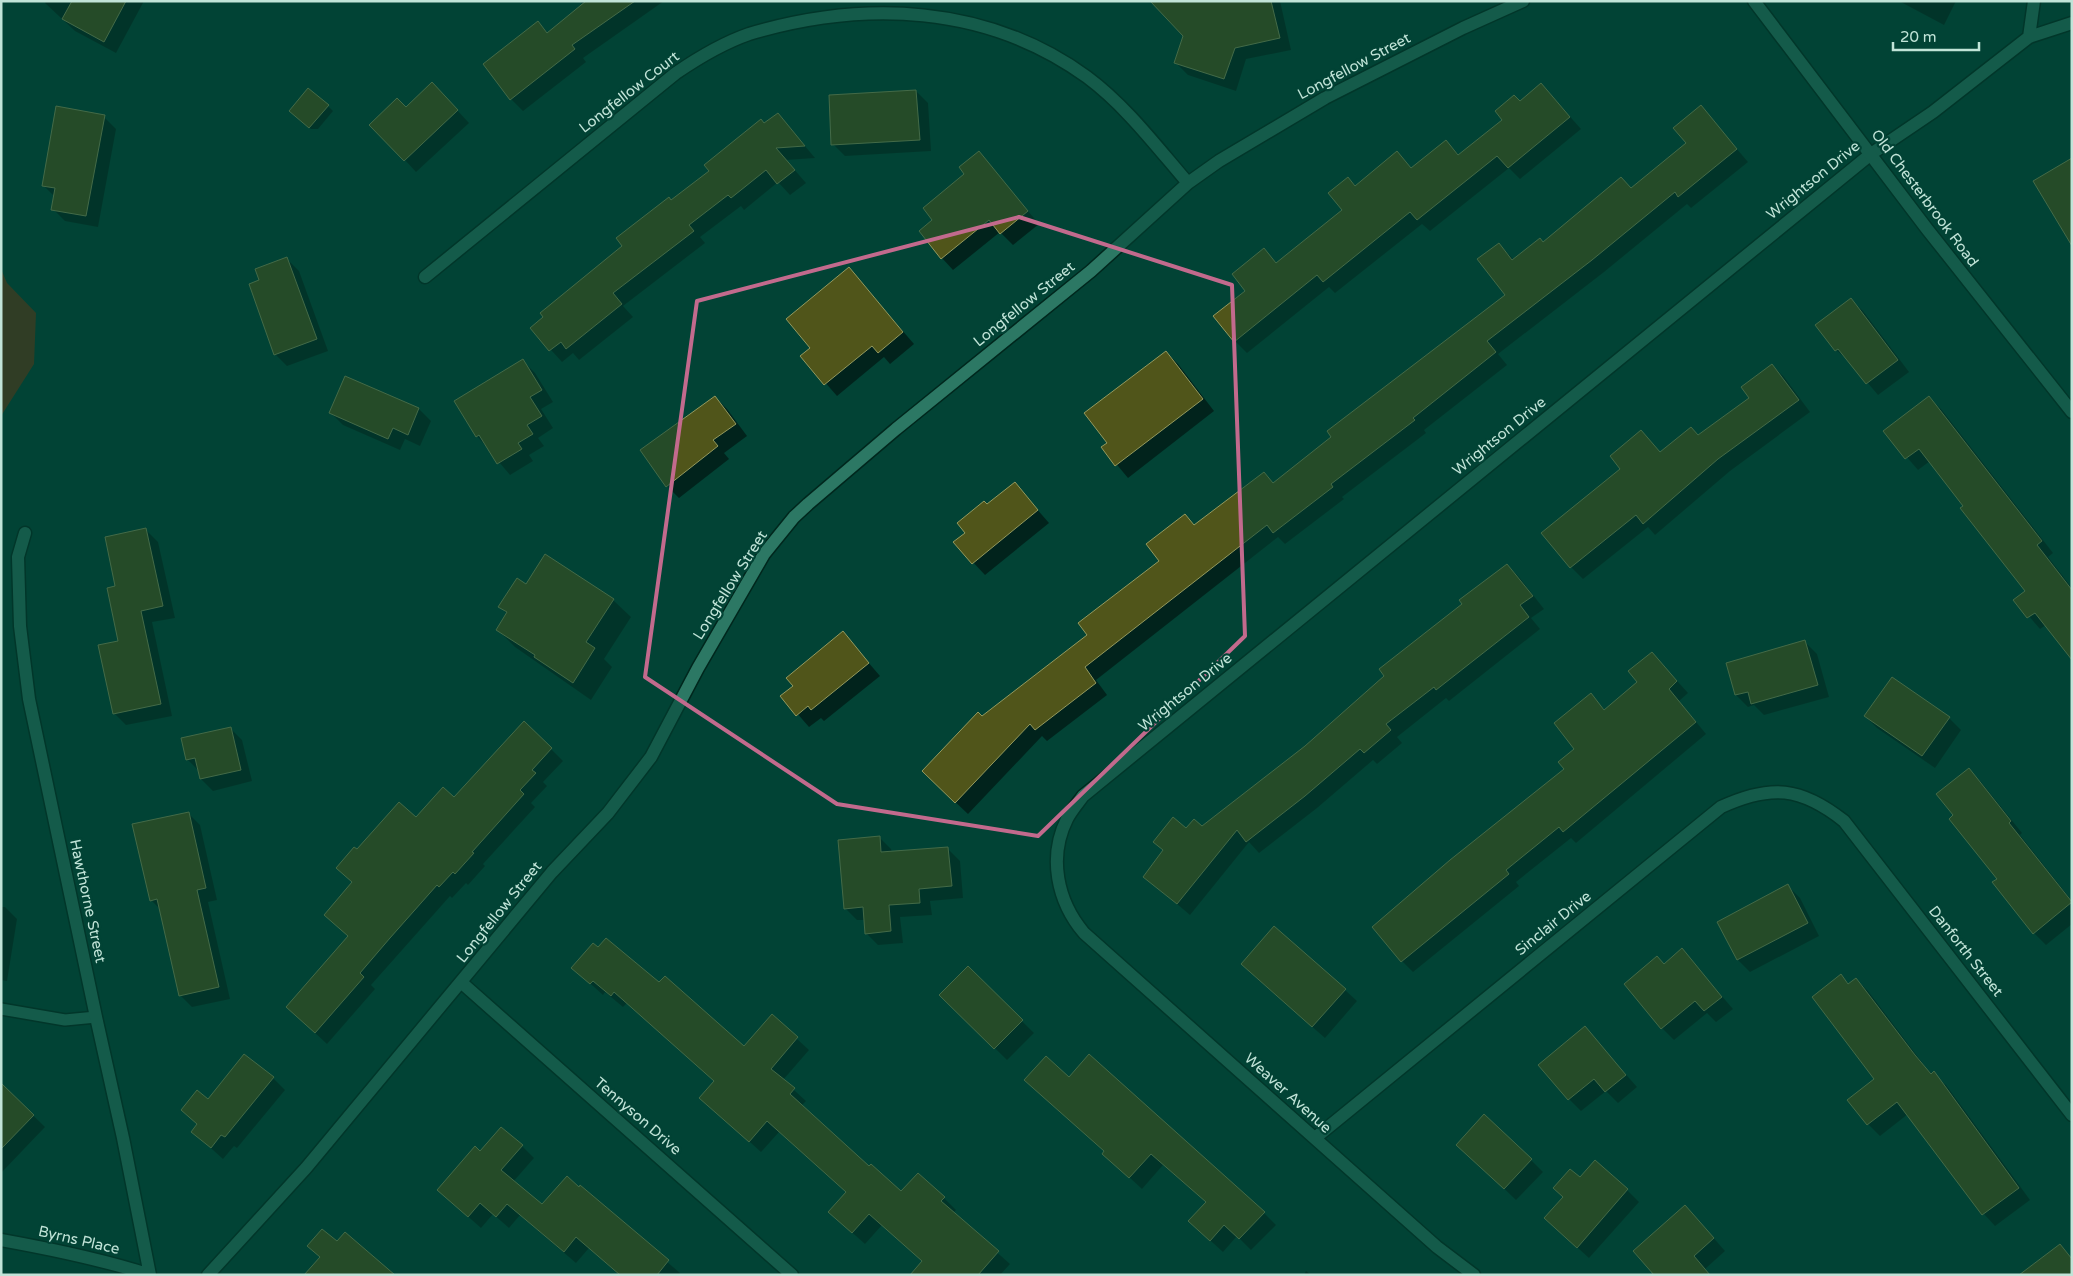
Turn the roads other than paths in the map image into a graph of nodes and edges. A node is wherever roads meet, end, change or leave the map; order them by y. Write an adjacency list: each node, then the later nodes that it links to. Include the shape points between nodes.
1 (1523, 1): 7 (street, Longfellow Street, via 1326,98)
2 (1754, 1): 6 (street, Old Chesterbrook Road)
3 (2034, 1): 5 (street)
4 (2072, 23): 5 (street, Wrightson Drive)
5 (2029, 38): 6 (street, Wrightson Drive, via 1933,112)
6 (1871, 154): 9 (street, Old Chesterbrook Road); 12 (street, Wrightson Drive, via 1083,796 1067,819 1058,844 1056,870 1062,897 1074,921)
7 (1188, 183): 8 (street, Longfellow Court, via 1124,108 1087,77 1045,50 999,30 950,16 898,9 846,10 793,19 747,34 676,73); 13 (street, Longfellow Street, via 1091,271 896,429 794,517 764,554 651,757 608,813 552,872)
8 (425, 277)
9 (2072, 412)
10 (25, 533): 15 (street, Hawthorne Street, via 18,557 18,587 29,699)
11 (1831, 811): 16 (street, Danforth Street, via 1844,821); 17 (street, Sinclair Drive, via 1822,804 1797,795 1772,792 1746,796 1721,807)
12 (1084, 932): 17 (street, Weaver Avenue)
13 (462, 983): 20 (street, Longfellow Street, via 306,1168); 21 (street, Tennyson Drive)
14 (1, 1009): 15 (lane, via 66,1020)
15 (96, 1017): 19 (street, Hawthorne Street)
16 (2072, 1115)
17 (1315, 1138): 22 (street, Weaver Avenue, via 1437,1247)
18 (1, 1240): 19 (street, Byrns Place, via 62,1251)
19 (150, 1275)
20 (208, 1275)
21 (792, 1275)
22 (1474, 1275)

